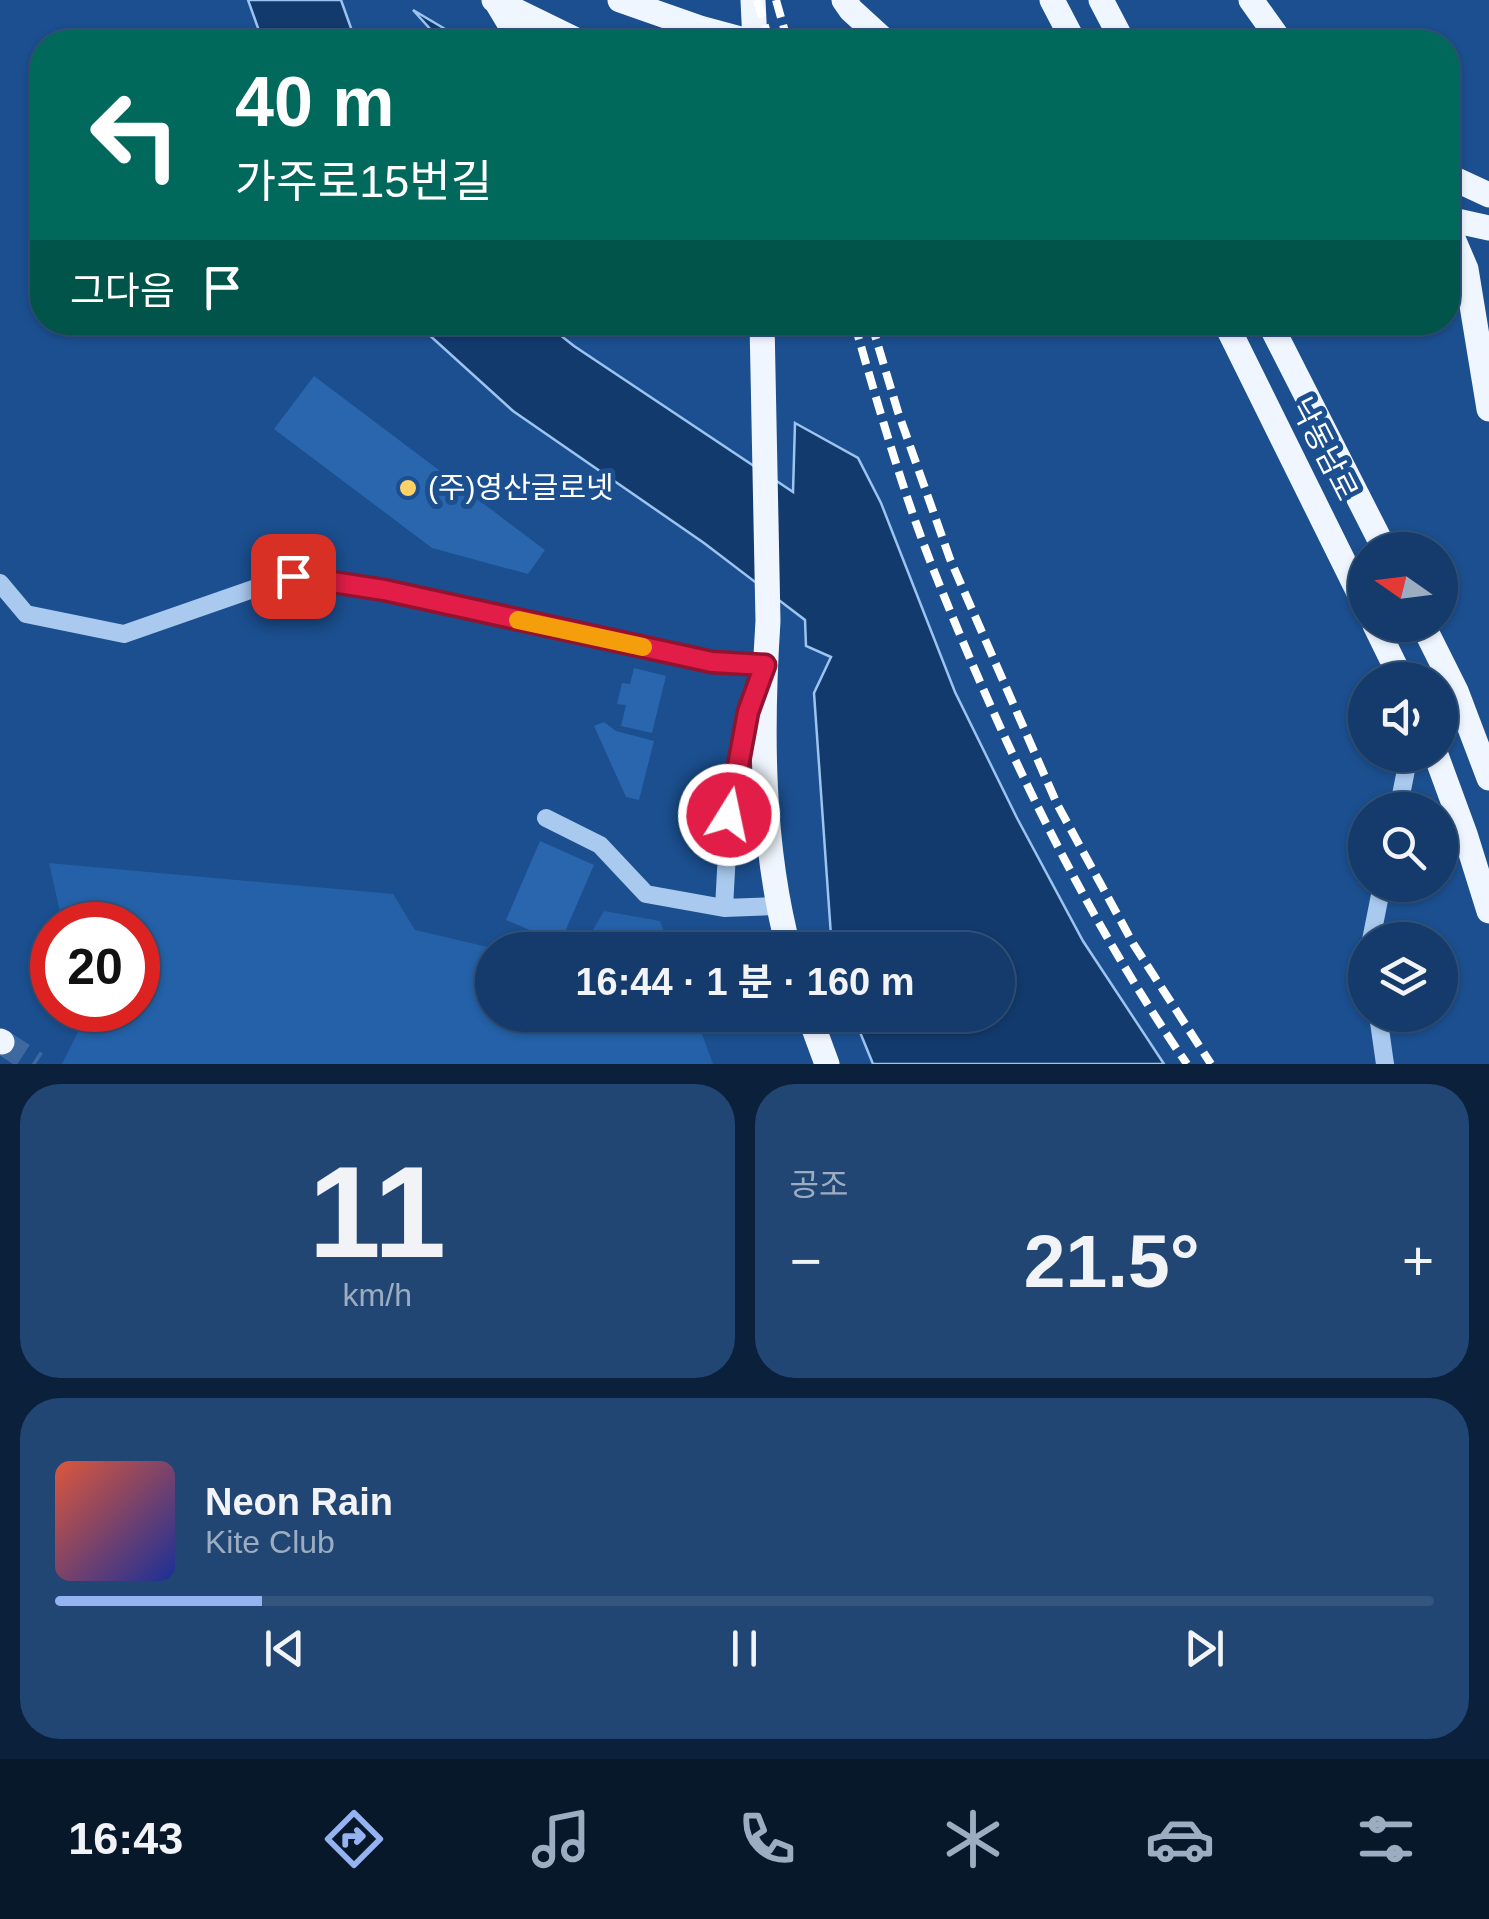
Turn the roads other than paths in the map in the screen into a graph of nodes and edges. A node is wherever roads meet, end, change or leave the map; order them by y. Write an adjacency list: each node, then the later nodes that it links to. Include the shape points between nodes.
1 (620, 0): 10 (main road)
2 (754, 0): 11 (main road)
3 (844, 0): 12 (main road)
4 (1052, 0): 13 (main road)
5 (1100, 0): 14 (main road)
6 (1251, 0): 15 (main road)
7 (495, 1): 8 (main road); 9 (main road)
8 (513, 30)
9 (555, 30)
10 (708, 30)
11 (754, 30)
12 (873, 30)
13 (1068, 30)
14 (1116, 30)
15 (1272, 30)
16 (1460, 182): 17 (main road)
17 (1489, 195)
18 (1460, 222): 19 (main road)
19 (1489, 228)
20 (1468, 270): 24 (main road)
21 (762, 335): 29 (main road)
22 (1231, 335): 26 (main road, 낙동남로)
23 (1277, 335): 25 (main road, 낙동남로)
24 (1489, 410)
25 (1377, 532)
26 (1348, 571)
27 (0, 583): 29 (street, via 26,614 124,634 293,576 712,662)
28 (1432, 642): 31 (main road)
29 (765, 665): 33 (main road, via 766,786); 34 (street, via 748,712 729,815)
30 (1442, 772): 35 (main road)
31 (1489, 778)
32 (546, 818): 34 (street, via 600,846 646,894)
33 (777, 906): 34 (street); 36 (main road)
34 (724, 908)
35 (1489, 911)
36 (784, 932)
37 (815, 1032): 39 (main road)
38 (1380, 1032): 40 (street)
39 (827, 1064)
40 (1385, 1064)

